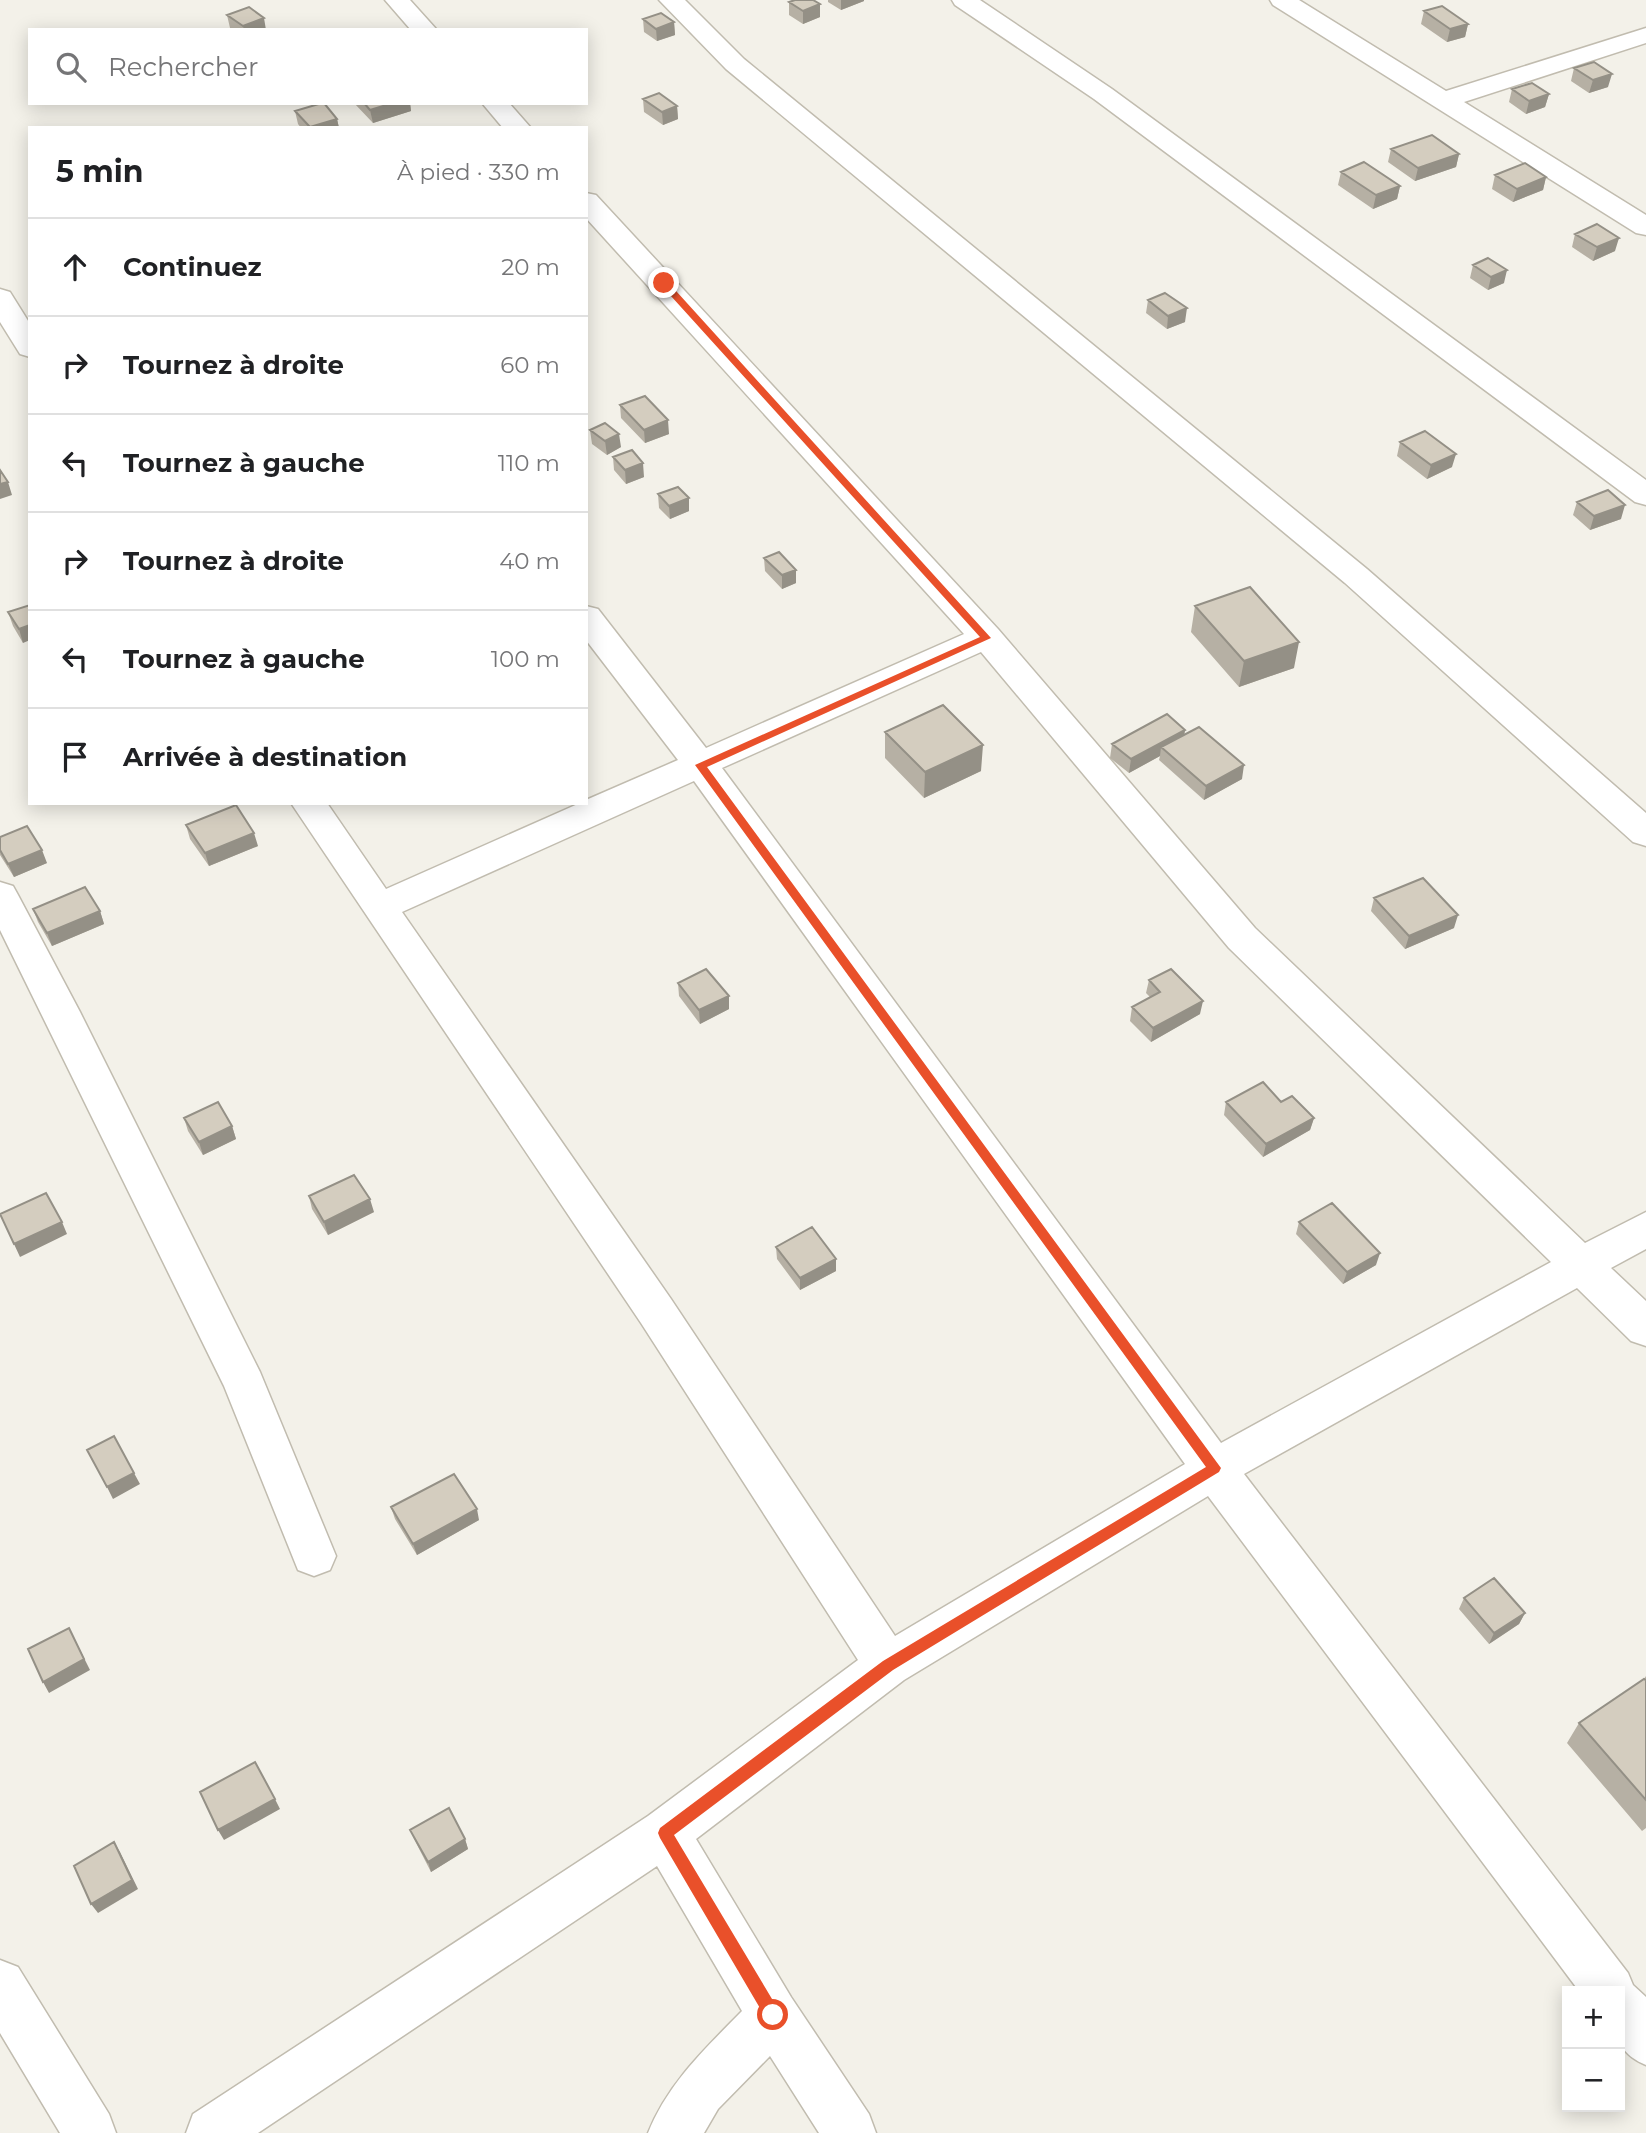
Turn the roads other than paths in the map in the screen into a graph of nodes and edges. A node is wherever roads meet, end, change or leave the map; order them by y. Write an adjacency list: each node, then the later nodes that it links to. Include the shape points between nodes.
1 (397, 0): 5 (street)
2 (671, 0): 21 (street, via 734,64 1356,576)
3 (964, 0): 16 (street, via 1103,94)
4 (1282, 0): 7 (street)
5 (423, 28)
6 (1646, 35): 7 (street)
7 (1443, 101): 12 (street)
8 (497, 105): 9 (street)
9 (516, 126)
10 (1646, 202): 12 (street)
11 (588, 203): 18 (street)
12 (1619, 211): 13 (street)
13 (1646, 227)
14 (0, 298): 15 (street)
15 (28, 345)
16 (1646, 495)
17 (588, 620): 19 (street)
18 (986, 638): 19 (street); 25 (street, via 1242,938)
19 (701, 765): 23 (street); 27 (street)
20 (310, 805): 23 (street)
21 (1646, 833)
22 (0, 895): 28 (street, via 245,1385)
23 (379, 907): 29 (street, via 656,1311)
24 (1646, 1229): 25 (street)
25 (1584, 1265): 26 (street); 27 (street)
26 (1646, 1328)
27 (1214, 1468): 29 (street); 32 (street)
28 (314, 1556)
29 (888, 1665): 30 (street)
30 (665, 1833): 34 (street); 37 (street)
31 (0, 1985): 36 (street)
32 (1606, 1986)
33 (1625, 2012): 35 (street)
34 (773, 2015): 38 (street, via 700,2091); 39 (street)
35 (1646, 2039)
36 (90, 2133)
37 (212, 2133)
38 (674, 2133)
39 (850, 2133)

